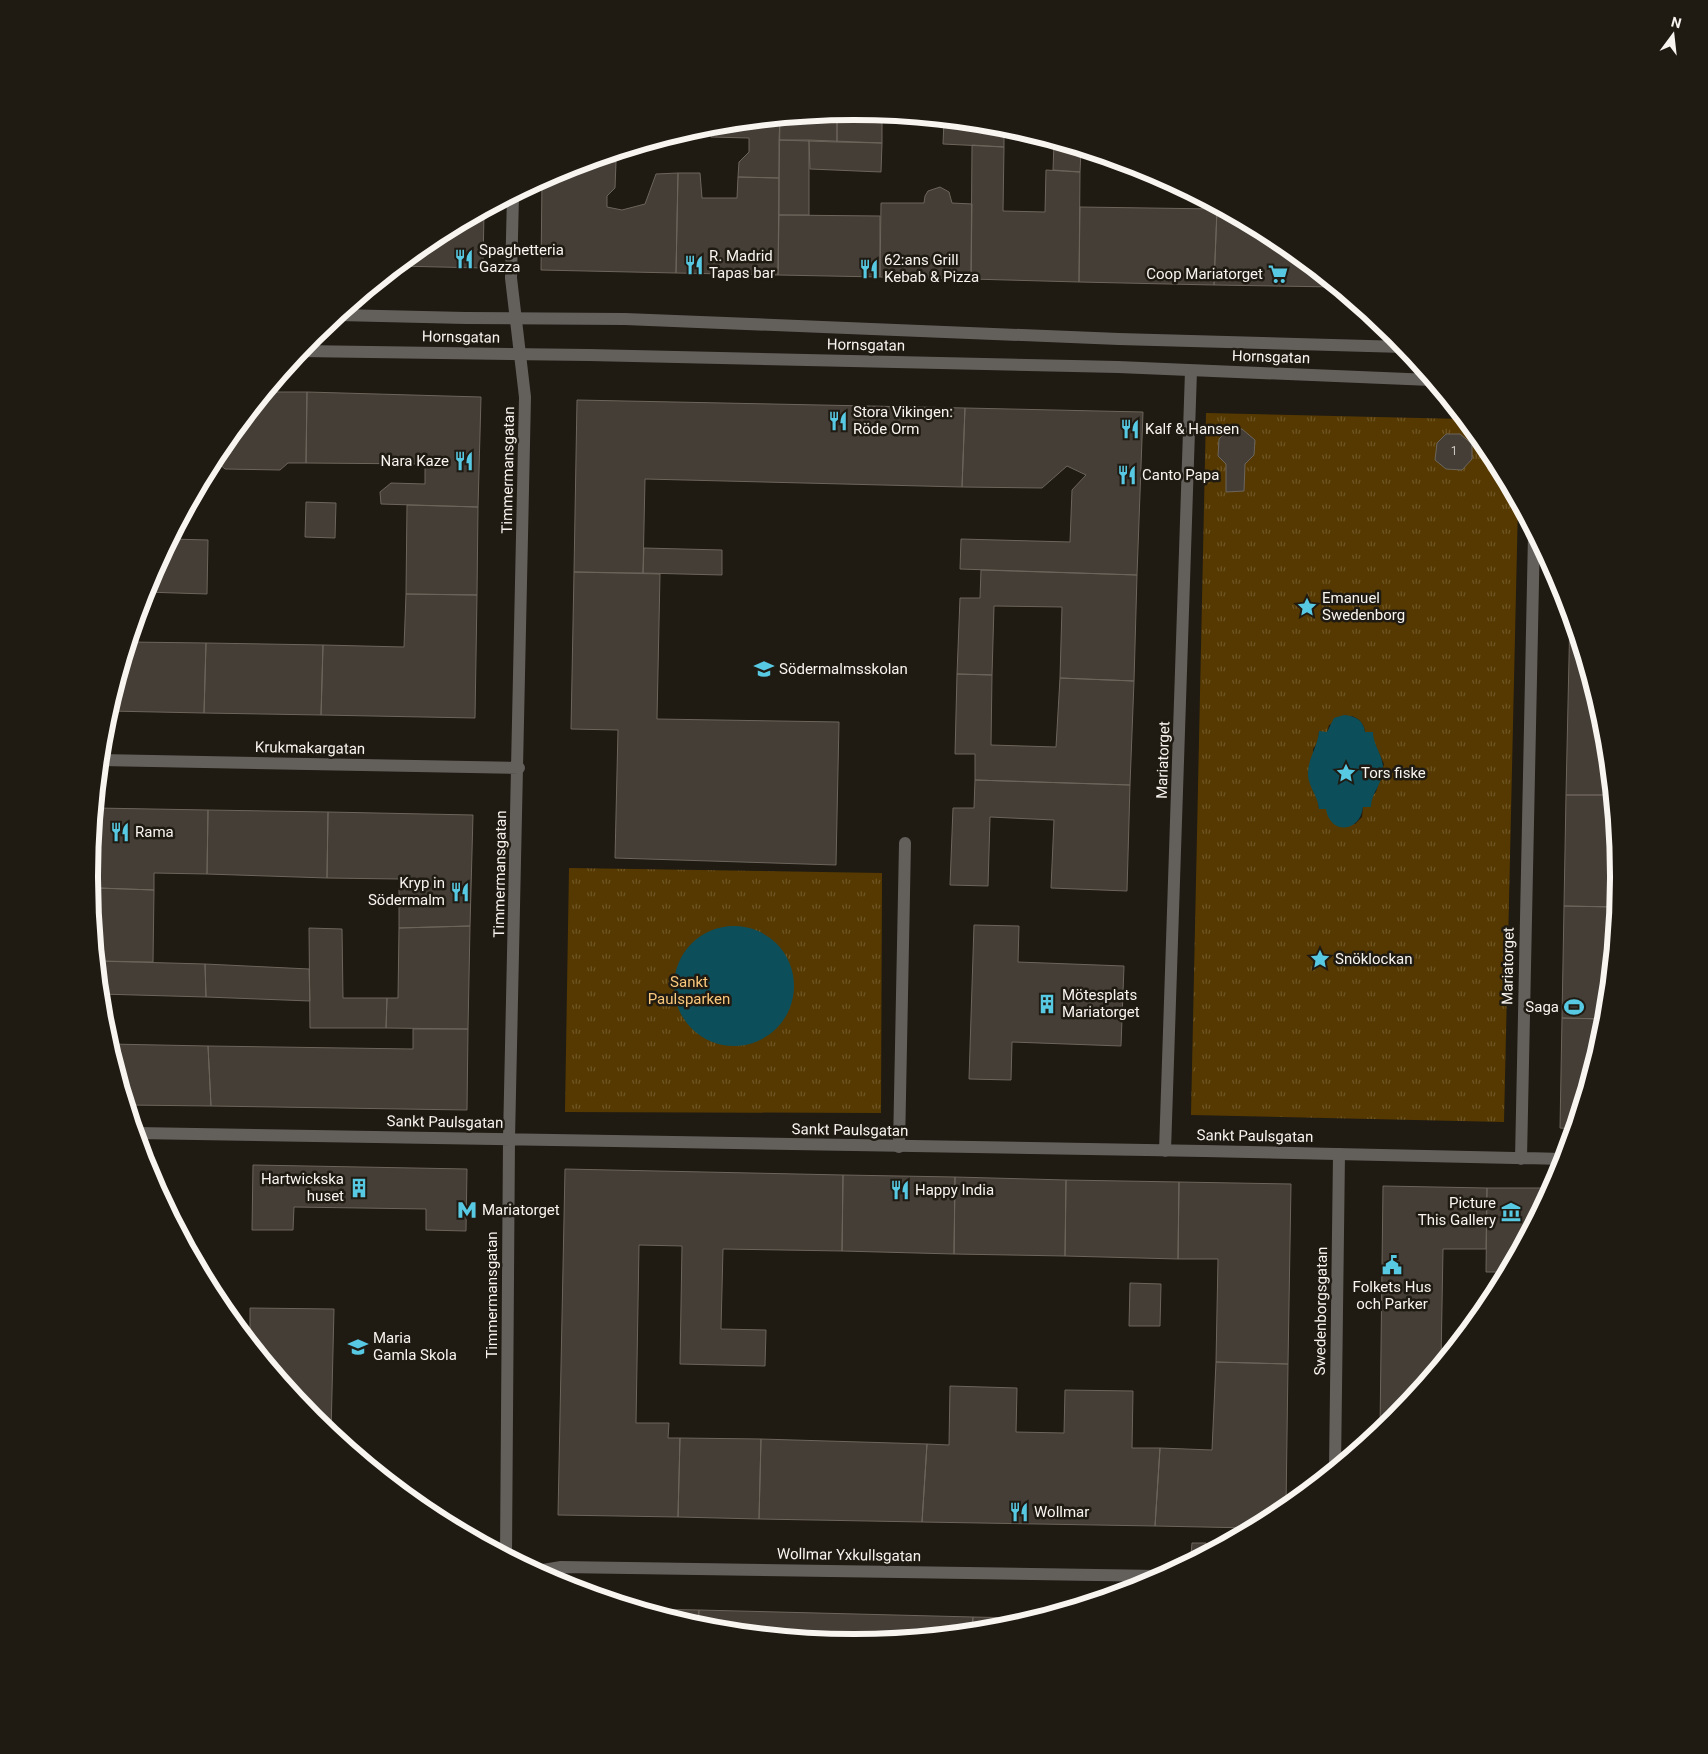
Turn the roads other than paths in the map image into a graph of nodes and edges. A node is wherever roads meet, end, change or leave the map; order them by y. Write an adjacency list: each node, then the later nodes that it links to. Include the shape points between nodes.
1 (513, 202): 3 (street, Timmermansgatan, via 511,278)
2 (347, 315): 3 (street, Hornsgatan)
3 (517, 319): 4 (street, Hornsgatan); 6 (street, Timmermansgatan)
4 (1393, 347)
5 (310, 351): 6 (street, Hornsgatan)
6 (520, 354): 7 (street, Hornsgatan); 11 (street, Timmermansgatan, via 526,397)
7 (1191, 370): 8 (street, Hornsgatan); 16 (street, Mariatorget)
8 (1424, 380)
9 (1534, 546): 18 (street, Mariatorget)
10 (107, 760): 11 (street, Krukmakargatan)
11 (519, 768): 14 (street, Timmermansgatan)
12 (905, 843): 15 (street)
13 (143, 1133): 14 (street, Sankt Paulsgatan)
14 (510, 1139): 15 (street, Sankt Paulsgatan); 21 (street, Timmermansgatan)
15 (899, 1147): 16 (street, Sankt Paulsgatan)
16 (1165, 1151): 17 (street, Sankt Paulsgatan)
17 (1339, 1154): 18 (street, Sankt Paulsgatan); 20 (street, Swedenborgsgatan)
18 (1521, 1159): 19 (street, Sankt Paulsgatan)
19 (1556, 1159)
20 (1335, 1461)
21 (506, 1548)
22 (549, 1569): 23 (street, Wollmar Yxkullsgatan)
23 (1145, 1576)

